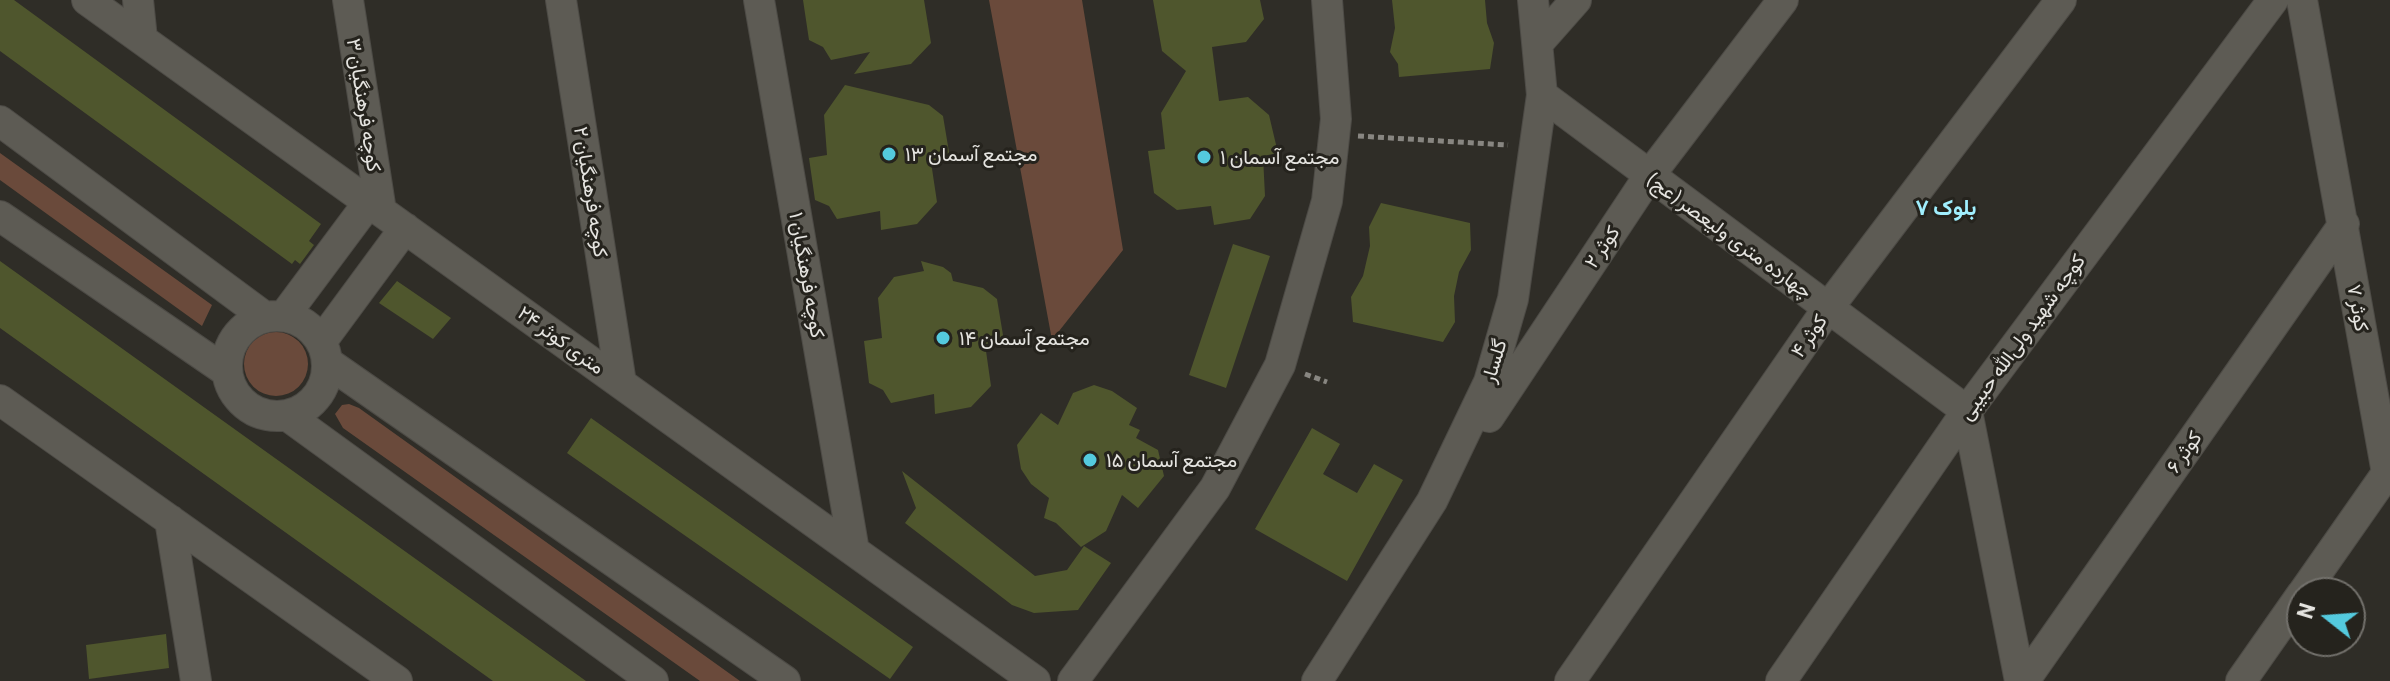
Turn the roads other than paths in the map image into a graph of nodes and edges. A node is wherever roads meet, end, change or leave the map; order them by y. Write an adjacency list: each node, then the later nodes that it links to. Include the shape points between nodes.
1 (87, 0): 13 (street, ۲۴ متری کوثر)
2 (138, 0): 13 (street)
3 (348, 0): 18 (street, کوچه فرهنگیان ۳)
4 (561, 0): 26 (street, کوچه فرهنگیان ۲)
5 (759, 0): 32 (street, کوچه فرهنگیان ۱)
6 (1327, 0): 40 (street, via 1334,135 1327,201 1280,365 1215,488)
7 (1533, 0): 14 (street, گلسار)
8 (1576, 0): 14 (street)
9 (1783, 0): 17 (street, کوثر ۲)
10 (2061, 0): 22 (street, کوثر ۴)
11 (2273, 0): 28 (street, کوچه شهید ولی‌الله حبیبی)
12 (2302, 0): 20 (street, کوثر ۷)
13 (142, 39): 18 (street, ۲۴ متری کوثر)
14 (1538, 43): 15 (street, گلسار)
15 (1542, 95): 17 (street, چهارده متری ولیعصر (عج)); 30 (street, گلسار, via 1513,299 1489,382)
16 (0, 121): 23 (street)
17 (1649, 176): 22 (street, چهارده متری ولیعصر (عج)); 30 (street, کوثر ۲)
18 (375, 206): 21 (street, ۲۴ متری کوثر); 23 (street)
19 (0, 216): 25 (street)
20 (2344, 224): 33 (street, کوثر ۷, via 2387,473); 44 (street, کوثر ۶)
21 (405, 228): 24 (street); 26 (street, ۲۴ متری کوثر)
22 (1828, 308): 28 (street, چهارده متری ولیعصر (عج)); 42 (street, کوثر ۴)
23 (274, 316): 24 (street, via 306,325); 25 (street, via 240,331)
24 (324, 352): 29 (street, via 326,376 313,402); 38 (street)
25 (226, 371): 29 (street, via 229,385 247,408)
26 (621, 383): 32 (street, ۲۴ متری کوثر)
27 (0, 400): 31 (street)
28 (1967, 411): 43 (street, کوچه شهید ولی‌الله حبیبی); 44 (street)
29 (288, 416): 37 (street)
30 (1432, 501): 41 (street, گلسار)
31 (170, 520): 35 (street); 36 (street)
32 (854, 551): 39 (street, ۲۴ متری کوثر)
33 (2313, 577)
34 (2286, 616): 45 (street, کوثر ۷)
35 (196, 681)
36 (397, 681)
37 (653, 681)
38 (785, 681)
39 (1035, 681)
40 (1073, 681)
41 (1317, 681)
42 (1570, 681)
43 (1781, 681)
44 (2022, 681)
45 (2241, 681)

